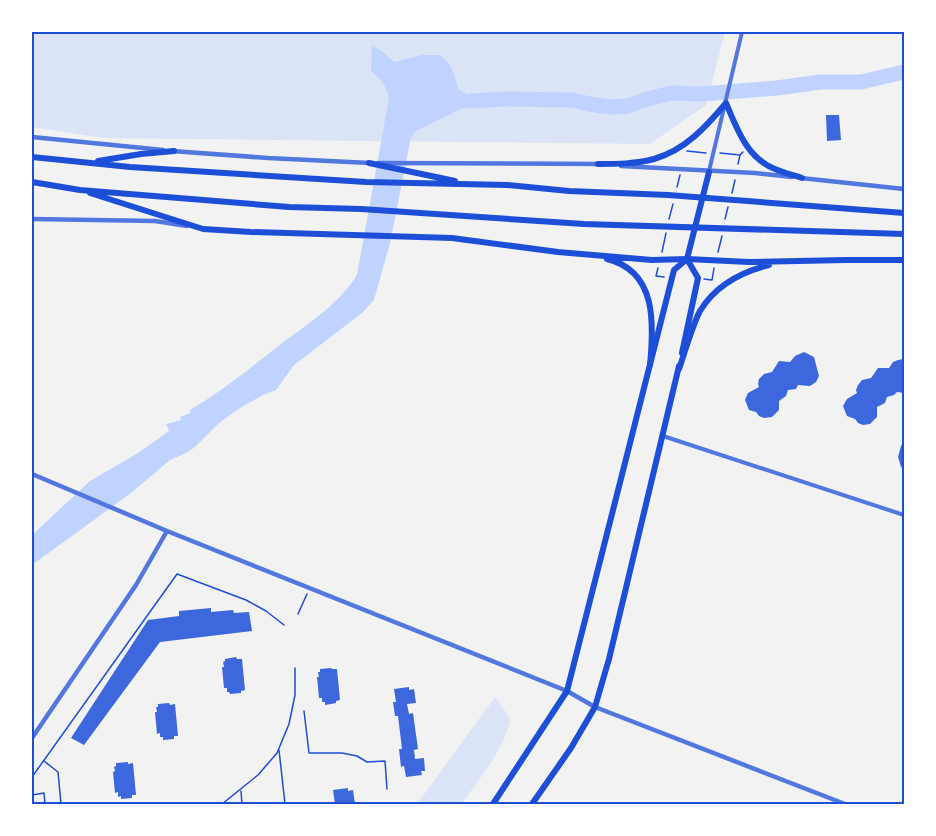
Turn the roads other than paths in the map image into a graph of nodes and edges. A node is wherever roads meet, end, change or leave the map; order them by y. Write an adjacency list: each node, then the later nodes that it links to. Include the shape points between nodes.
1 (742, 32): 2 (street)
2 (726, 103): 8 (main road, via 705,128 670,153 652,160); 9 (street); 10 (main road, via 741,137 756,157 773,169)
3 (32, 138): 4 (street)
4 (174, 151): 6 (main road); 7 (street)
5 (32, 157): 6 (main road)
6 (89, 163): 12 (main road, via 366,182)
7 (369, 163): 8 (street); 12 (main road)
8 (598, 164): 9 (street)
9 (709, 172): 10 (street); 20 (main road)
10 (802, 178): 13 (street)
11 (32, 182): 14 (main road)
12 (468, 184): 15 (main road)
13 (904, 189)
14 (80, 190): 17 (main road); 18 (main road, via 584,224)
15 (904, 213)
16 (32, 219): 17 (street, via 155,222)
17 (203, 229): 19 (main road, via 452,238)
18 (904, 234)
19 (585, 254): 20 (main road); 23 (main road, via 616,261 640,281 647,293 652,319)
20 (687, 259): 22 (main road); 23 (main road, via 674,270); 24 (main road, via 698,278)
21 (904, 260): 22 (main road)
22 (783, 261): 24 (main road, via 746,272 712,294 700,312)
23 (650, 365): 29 (main road)
24 (679, 369): 25 (main road)
25 (663, 436): 27 (street); 30 (main road)
26 (32, 474): 28 (street)
27 (904, 515)
28 (167, 531): 29 (street); 31 (street, via 136,585)
29 (567, 690): 30 (street); 32 (main road)
30 (595, 707): 33 (main road); 34 (street)
31 (32, 738)
32 (493, 804)
33 (532, 804)
34 (844, 804)

